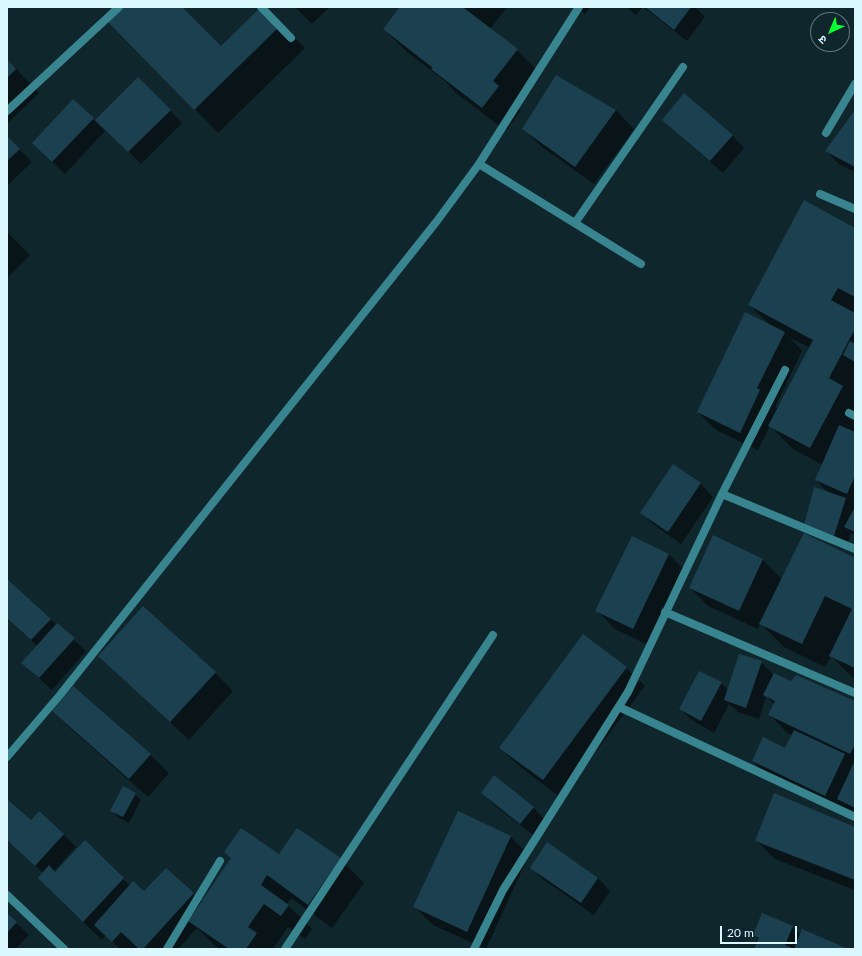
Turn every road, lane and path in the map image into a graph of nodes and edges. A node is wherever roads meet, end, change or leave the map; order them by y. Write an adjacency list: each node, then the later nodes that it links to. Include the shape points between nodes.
1 (119, 7): 7 (street)
2 (261, 7): 4 (street)
3 (579, 7): 9 (street)
4 (291, 38)
5 (683, 67): 12 (street)
6 (854, 88): 8 (street)
7 (7, 111)
8 (826, 133)
9 (479, 164): 12 (street); 21 (street, via 422,240 70,682)
10 (820, 194): 11 (street)
11 (855, 209)
12 (575, 223): 13 (street)
13 (641, 264)
14 (785, 370): 15 (street)
15 (722, 494): 16 (street); 17 (street)
16 (855, 549)
17 (665, 612): 19 (street); 20 (street)
18 (493, 635): 27 (street)
19 (855, 693)
20 (619, 707): 22 (street); 28 (street, via 502,890)
21 (7, 757)
22 (855, 818)
23 (220, 861): 26 (street)
24 (7, 895): 25 (street)
25 (64, 949)
26 (167, 949)
27 (285, 949)
28 (474, 949)

